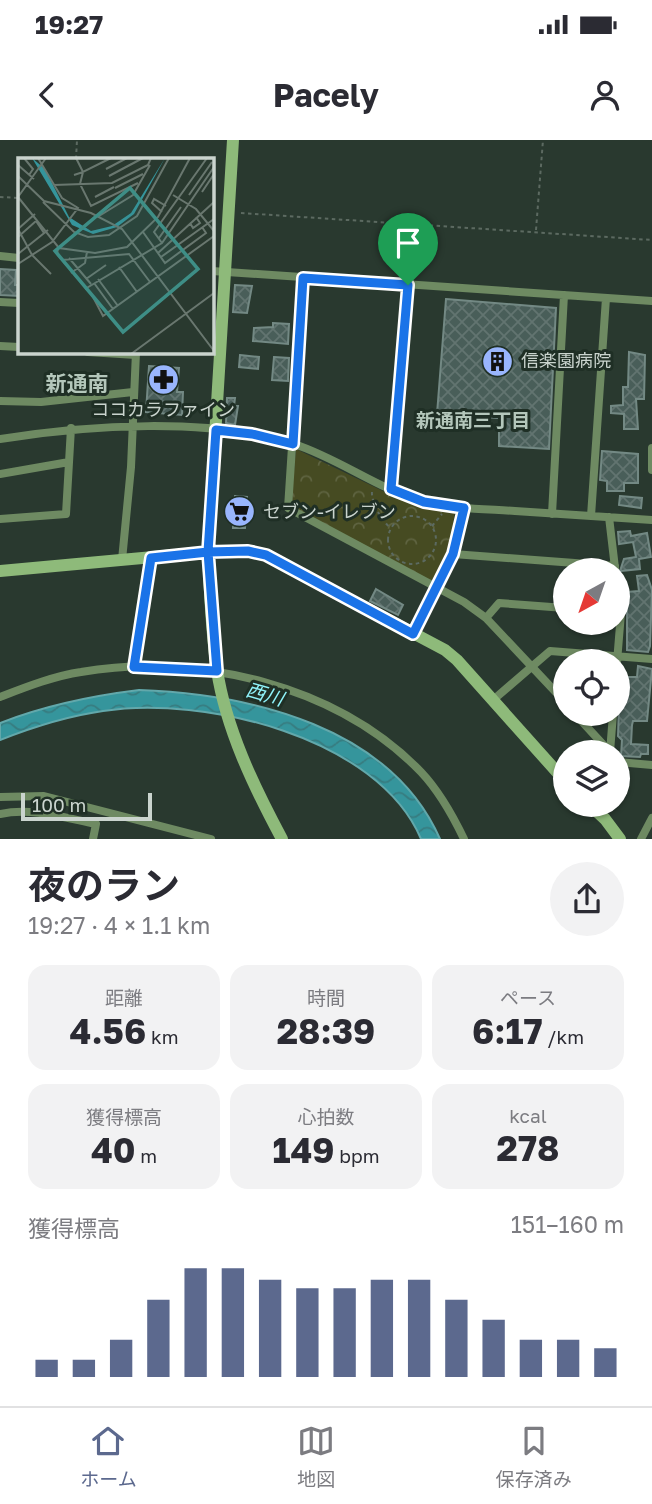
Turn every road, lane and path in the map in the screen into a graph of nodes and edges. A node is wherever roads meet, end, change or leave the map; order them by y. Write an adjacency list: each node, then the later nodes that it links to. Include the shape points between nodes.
1 (77, 140): 4 (path)
2 (233, 140): 7 (street)
3 (542, 140): 8 (path)
4 (76, 158)
5 (0, 197): 6 (path)
6 (18, 198)
7 (229, 213): 8 (path); 13 (street)
8 (536, 231): 9 (path)
9 (652, 240)
10 (0, 257): 11 (street)
11 (18, 258)
12 (214, 271): 13 (street)
13 (226, 272): 14 (street); 28 (street)
14 (303, 278): 15 (street); 30 (street)
15 (408, 285): 16 (street); 36 (street)
16 (564, 295): 17 (street); 39 (street)
17 (606, 298): 18 (street); 40 (street)
18 (652, 301)
19 (0, 302): 20 (street)
20 (18, 303)
21 (0, 346): 22 (street)
22 (18, 348)
23 (136, 354): 24 (street)
24 (133, 392): 25 (street); 26 (street)
25 (0, 401)
26 (132, 427): 27 (street); 28 (street); 52 (street)
27 (71, 428): 29 (street); 32 (street)
28 (216, 430): 30 (street); 46 (street)
29 (0, 439)
30 (293, 444): 36 (street, via 337,460); 55 (street, via 288,508)
31 (652, 448): 33 (street)
32 (69, 462): 34 (street); 42 (street, via 66,514)
33 (652, 470)
34 (0, 474)
35 (374, 486): 45 (path, via 371,497 383,523)
36 (391, 489): 38 (street, via 424,502)
37 (446, 508): 44 (path)
38 (464, 508): 39 (street); 48 (street)
39 (552, 514): 40 (street)
40 (591, 516): 41 (street)
41 (609, 517): 43 (street); 51 (street)
42 (0, 519)
43 (652, 520)
44 (432, 527): 45 (path, via 409,517); 47 (path, via 436,537)
45 (392, 528): 47 (path, via 389,546 400,561 421,563)
46 (208, 552): 50 (street); 58 (street, via 266,555); 64 (street)
47 (433, 552): 49 (path)
48 (453, 554): 53 (street); 55 (street)
49 (440, 555)
50 (151, 558): 52 (street); 63 (street)
51 (615, 558)
52 (122, 560): 54 (street)
53 (553, 563)
54 (0, 571)
55 (438, 588): 57 (street); 58 (street)
56 (553, 607): 57 (street, via 499,603)
57 (486, 618): 62 (street)
58 (413, 634): 67 (street, via 457,660)
59 (553, 651): 62 (street)
60 (630, 659): 61 (street)
61 (652, 659)
62 (532, 665): 65 (street); 67 (street)
63 (134, 667): 64 (street); 66 (street, via 81,672)
64 (217, 671): 77 (street, via 230,721); 80 (street, via 309,698 365,726 423,774)
65 (553, 689)
66 (0, 697)
67 (493, 699): 72 (street)
68 (587, 726): 69 (street)
69 (599, 740)
70 (630, 763): 71 (street)
71 (652, 765)
72 (553, 767)
73 (0, 797): 79 (street, via 44,796)
74 (0, 814): 78 (street, via 36,813 96,824)
75 (602, 817): 81 (street)
76 (652, 820): 82 (street)
77 (277, 837)
78 (93, 839)
79 (211, 839)
80 (464, 839)
81 (620, 839)
82 (641, 839)

